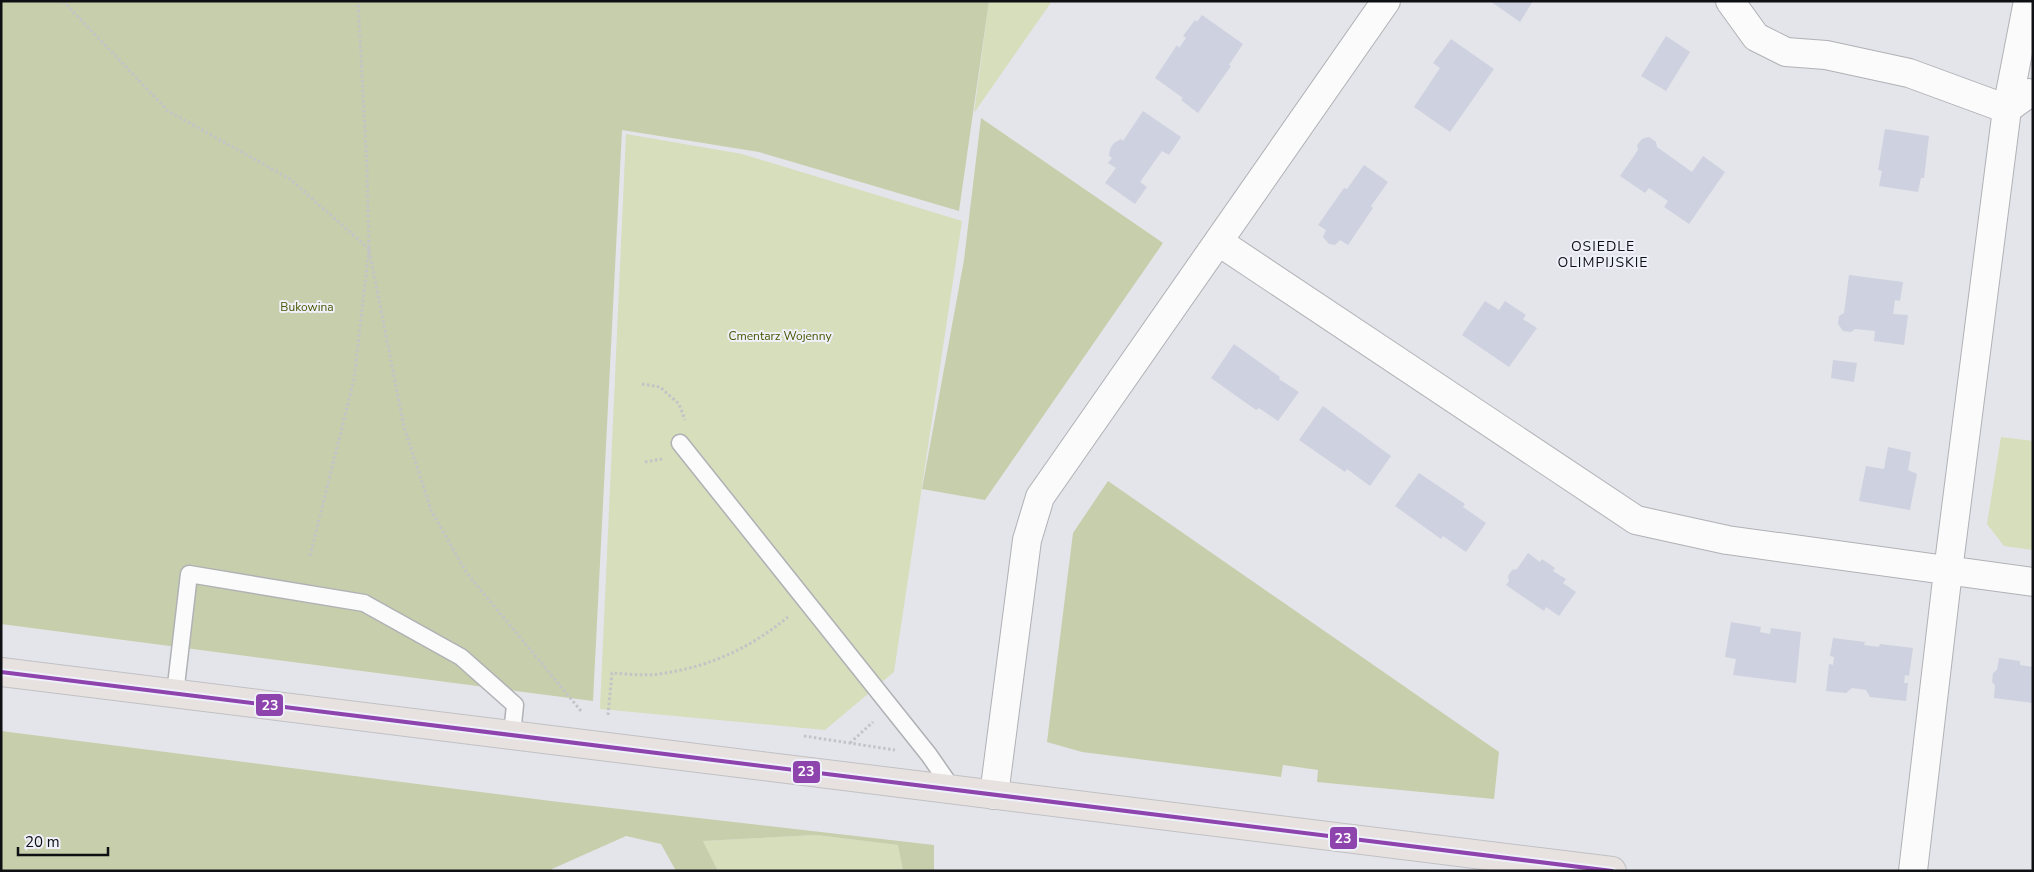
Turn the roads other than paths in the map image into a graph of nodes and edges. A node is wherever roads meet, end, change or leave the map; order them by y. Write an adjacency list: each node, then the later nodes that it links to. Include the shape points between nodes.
1 (1386, 1): 6 (street)
2 (1730, 1): 5 (street, via 1756,37 1786,52 1826,55 1909,73)
3 (2028, 1): 5 (street)
4 (2033, 94): 5 (street, via 2028,93)
5 (2007, 109): 8 (street)
6 (1219, 242): 8 (street, via 1636,520 1727,540); 14 (street, via 1040,497 1027,540)
7 (680, 443): 13 (lane)
8 (1948, 570): 9 (street); 17 (street)
9 (2033, 582)
10 (1, 672): 11 (main road)
11 (175, 694): 12 (main road); 12 (lane, via 189,574 364,603 461,657 515,705)
12 (512, 734): 13 (main road)
13 (954, 790): 14 (main road)
14 (994, 795): 15 (main road)
15 (1519, 865): 16 (main road)
16 (1612, 871)
17 (1913, 871)

